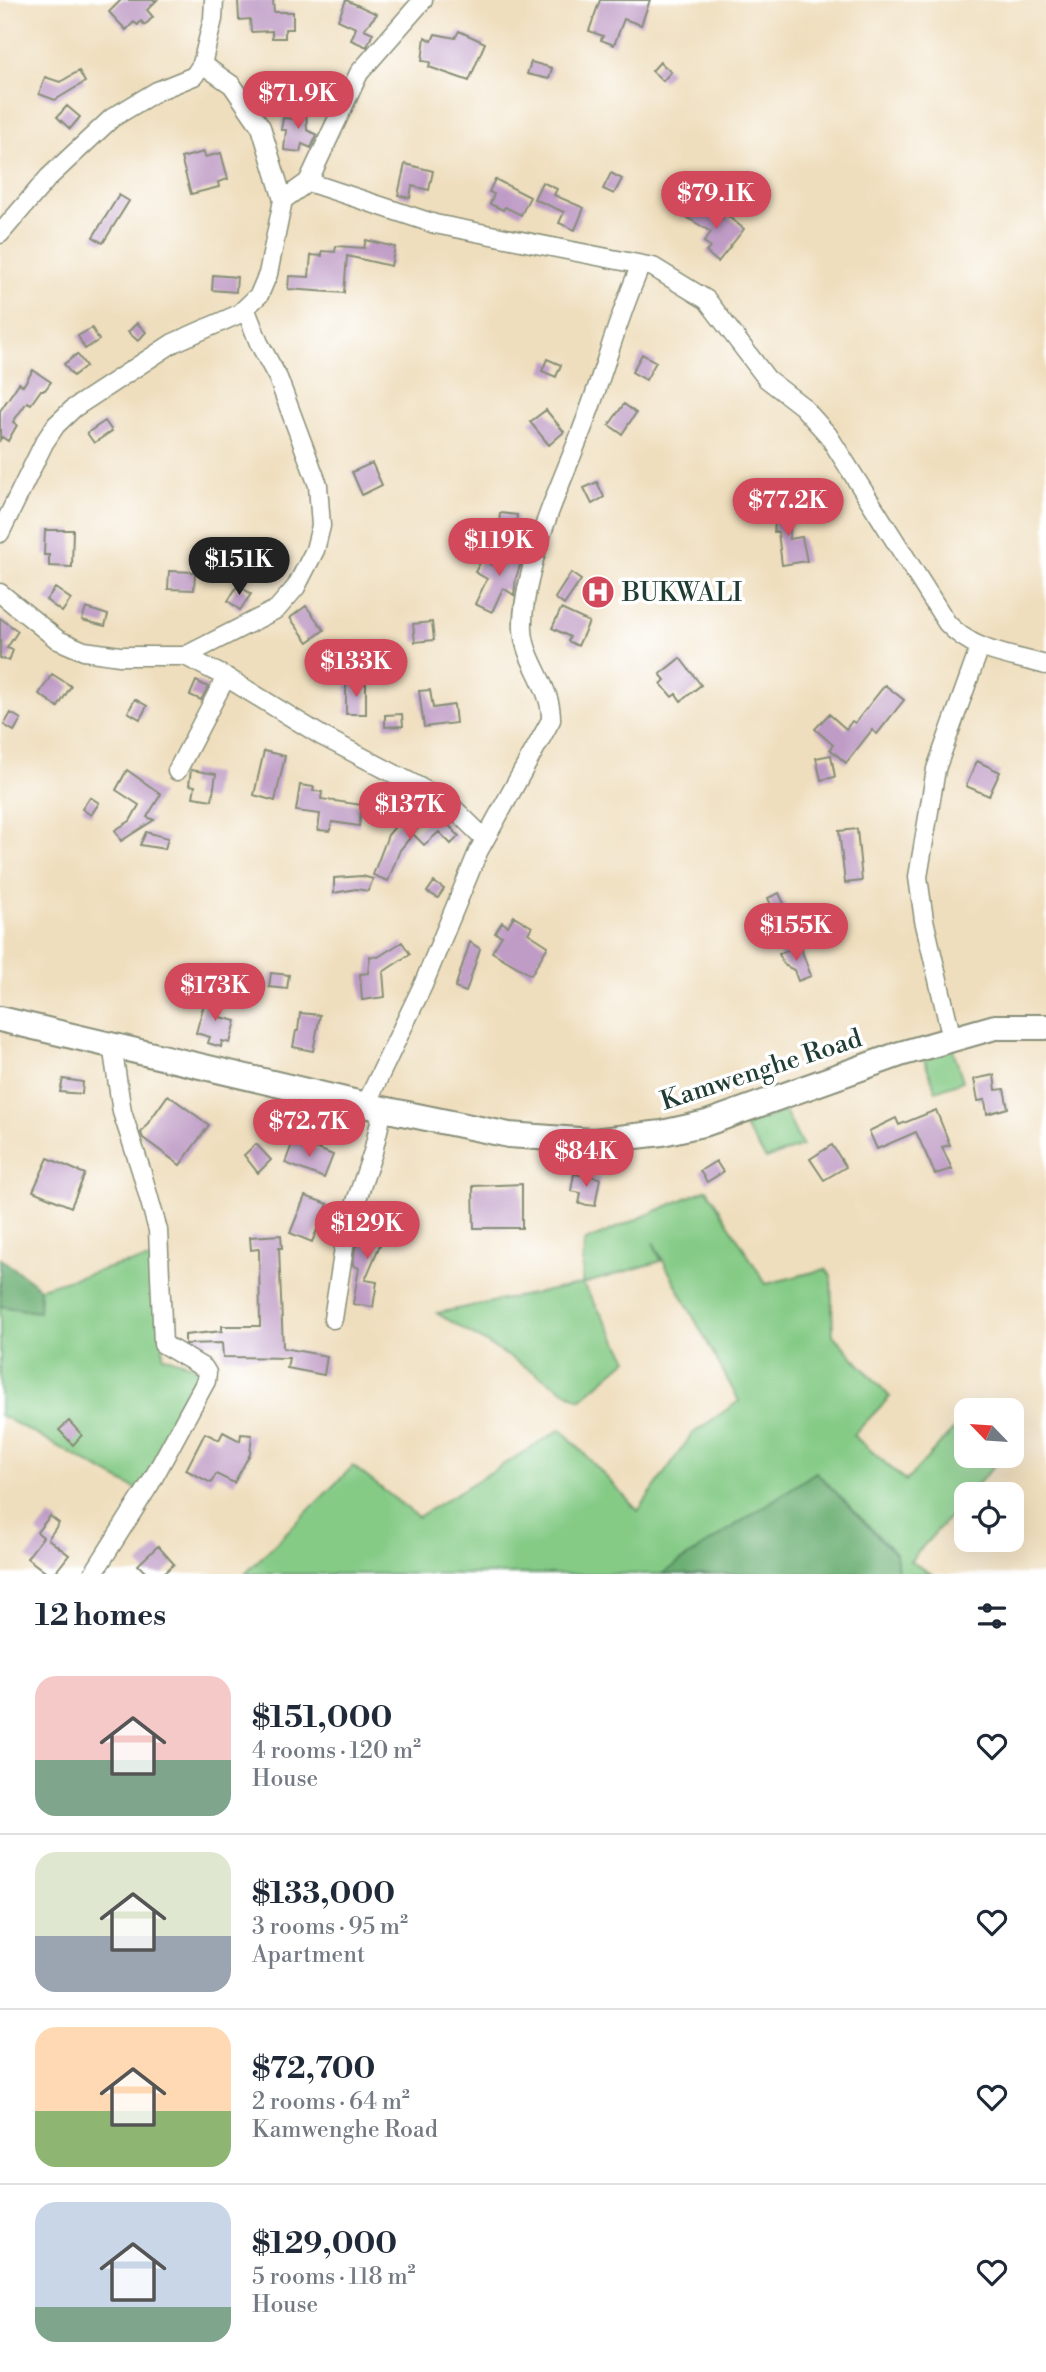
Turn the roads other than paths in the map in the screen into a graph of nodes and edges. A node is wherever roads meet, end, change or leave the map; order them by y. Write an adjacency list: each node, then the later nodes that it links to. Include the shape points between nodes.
1 (214, 0): 3 (street, via 214,19)
2 (423, 0): 4 (street, via 359,73)
3 (202, 64): 5 (street, via 232,85 261,127); 6 (street, via 194,76 157,90 112,118 47,178)
4 (307, 182): 5 (street); 7 (street, via 435,224)
5 (283, 200): 8 (street, via 268,274)
6 (0, 234)
7 (641, 265): 11 (street, via 653,267 707,300 767,379 802,406 828,435 947,624); 16 (street, via 537,547 525,602 523,631 547,693 551,720)
8 (246, 310): 9 (street, via 173,343 74,408 44,443); 12 (street, via 278,378 318,485 321,526 315,550 296,587 277,608)
9 (0, 533)
10 (0, 593): 12 (street, via 43,630 84,651)
11 (980, 647): 13 (street); 19 (street, via 936,769 918,877)
12 (185, 656): 14 (street)
13 (1046, 665)
14 (226, 677): 15 (street); 16 (street, via 322,736 446,801)
15 (177, 771)
16 (485, 839): 21 (street)
17 (0, 1019): 20 (main road, Kamwenghe Road)
18 (1046, 1027): 19 (main road, Kamwenghe Road, via 995,1027)
19 (952, 1039): 21 (main road, Kamwenghe Road, via 707,1123 662,1133 593,1141 509,1135)
20 (112, 1045): 21 (main road, Kamwenghe Road); 23 (street, via 122,1112 158,1230 163,1344 207,1373 150,1484)
21 (374, 1107): 22 (street, via 373,1152 347,1228)
22 (333, 1319)
23 (93, 1574)

